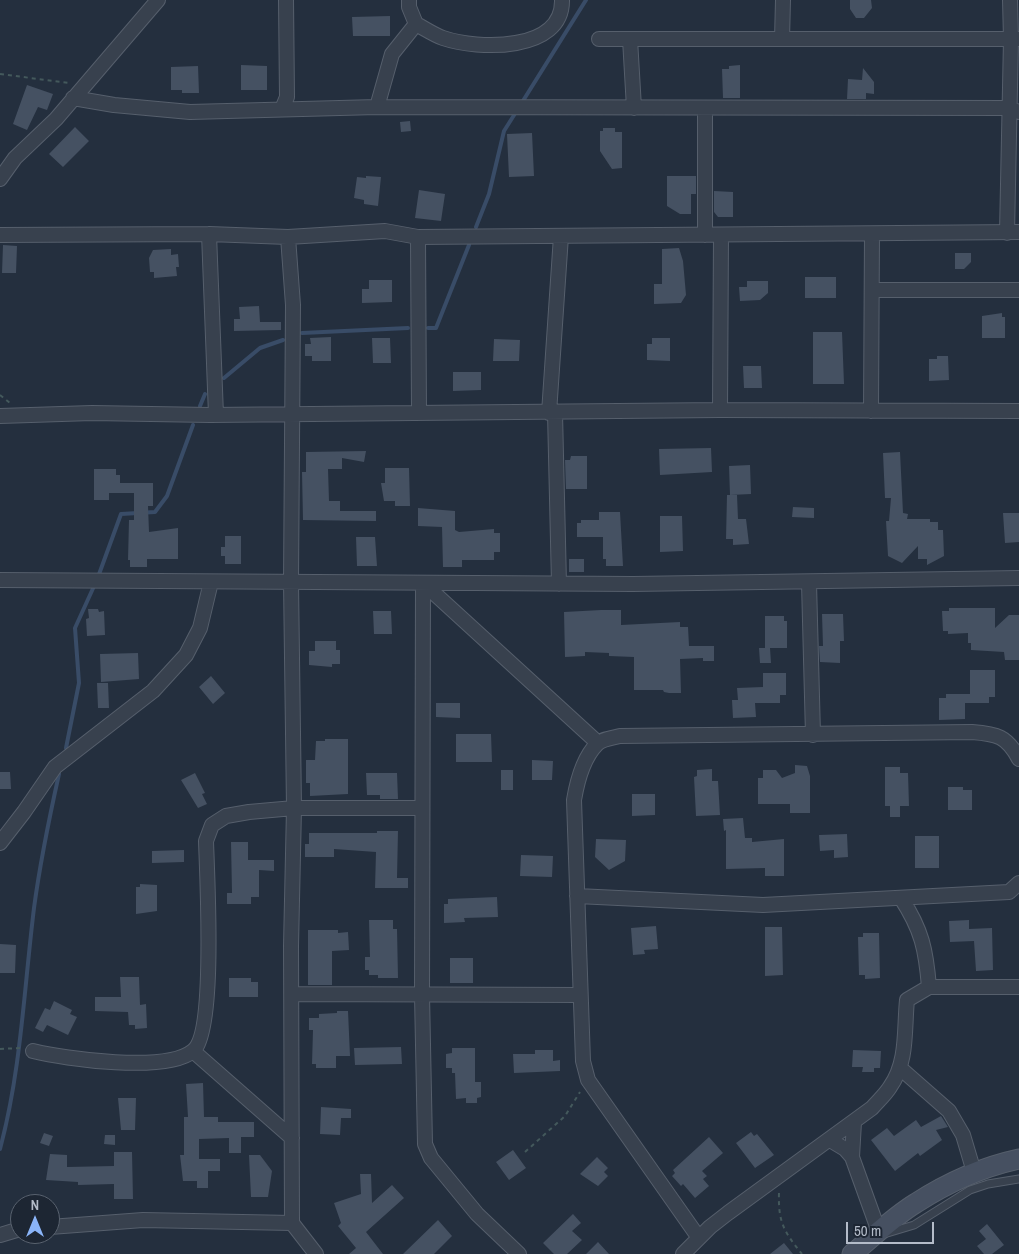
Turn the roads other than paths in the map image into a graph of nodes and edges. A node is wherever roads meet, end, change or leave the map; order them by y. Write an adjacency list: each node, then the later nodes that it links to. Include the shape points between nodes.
1 (158, 0): 12 (street)
2 (286, 0): 16 (street, via 287,97)
3 (409, 0): 7 (street)
4 (562, 0): 7 (street, via 558,21 546,32 530,40 507,45 461,43 441,38)
5 (783, 0): 10 (street)
6 (1010, 0): 11 (street)
7 (416, 24): 13 (street, via 392,54)
8 (599, 40): 9 (street)
9 (630, 40): 10 (street); 14 (street)
10 (782, 40): 11 (street)
11 (1015, 40): 17 (street)
12 (73, 98): 16 (street, via 190,112); 18 (street, via 15,158)
13 (377, 107): 14 (street); 16 (street)
14 (634, 108): 15 (street)
15 (705, 108): 17 (street); 23 (street)
16 (282, 109)
17 (1014, 110): 19 (street)
18 (0, 180)
19 (1013, 232): 21 (street)
20 (209, 234): 22 (street); 26 (street); 36 (street)
21 (872, 234): 24 (street); 28 (street)
22 (0, 235)
23 (705, 235): 24 (street); 25 (street)
24 (722, 235): 30 (street)
25 (561, 236): 27 (street); 35 (street)
26 (288, 237): 27 (street, via 385,231); 33 (street, via 293,305)
27 (418, 237): 34 (street)
28 (872, 290): 29 (street); 31 (street)
29 (1019, 290)
30 (720, 410): 31 (street); 35 (street)
31 (871, 411): 32 (street)
32 (1019, 412)
33 (292, 413): 34 (street); 36 (street); 41 (street)
34 (419, 413): 35 (street)
35 (552, 413): 44 (street)
36 (216, 415): 37 (street, via 92,413)
37 (0, 416)
38 (1019, 578): 43 (street)
39 (0, 580): 40 (street)
40 (211, 582): 41 (street); 50 (street, via 200,628 186,655 153,691 54,767)
41 (291, 582): 42 (street); 48 (street)
42 (423, 583): 44 (street); 46 (street); 49 (street)
43 (809, 583): 44 (street); 45 (street)
44 (559, 584)
45 (813, 735): 46 (street, via 626,736); 47 (street, via 986,733 1011,743)
46 (598, 743): 52 (street, via 581,773 574,800)
47 (1019, 758)
48 (294, 808): 49 (street); 56 (street); 60 (street, via 226,816 212,825 207,835 208,978 204,1023)
49 (422, 808): 57 (street)
50 (0, 843)
51 (1019, 883): 53 (street, via 1009,892)
52 (577, 896): 53 (street, via 763,905); 58 (street)
53 (901, 898): 54 (street, via 916,922 927,957)
54 (929, 987): 55 (street); 61 (street, via 907,1000 905,1045)
55 (1019, 987)
56 (292, 994): 57 (street); 63 (street)
57 (422, 995): 58 (street); 74 (street, via 427,1150 477,1214)
58 (579, 995): 72 (street, via 583,1061 588,1080)
59 (33, 1051): 60 (street, via 145,1064 167,1061)
60 (193, 1051): 63 (street)
61 (900, 1068): 62 (street, via 890,1087 872,1108); 67 (street, via 949,1110 964,1135)
62 (854, 1122): 64 (street); 65 (street)
63 (292, 1138): 69 (street)
64 (830, 1140): 65 (street); 72 (street, via 728,1213)
65 (852, 1157): 71 (street)
66 (1019, 1159): 67 (street)
67 (974, 1172): 71 (street, via 915,1203)
68 (1019, 1179): 71 (lane, via 970,1190 914,1225)
69 (292, 1223): 70 (street, via 143,1220); 73 (street)
70 (60, 1226)
71 (876, 1235): 76 (street)
72 (699, 1238): 75 (street)
73 (316, 1254)
74 (519, 1254)
75 (683, 1254)
76 (852, 1254)

